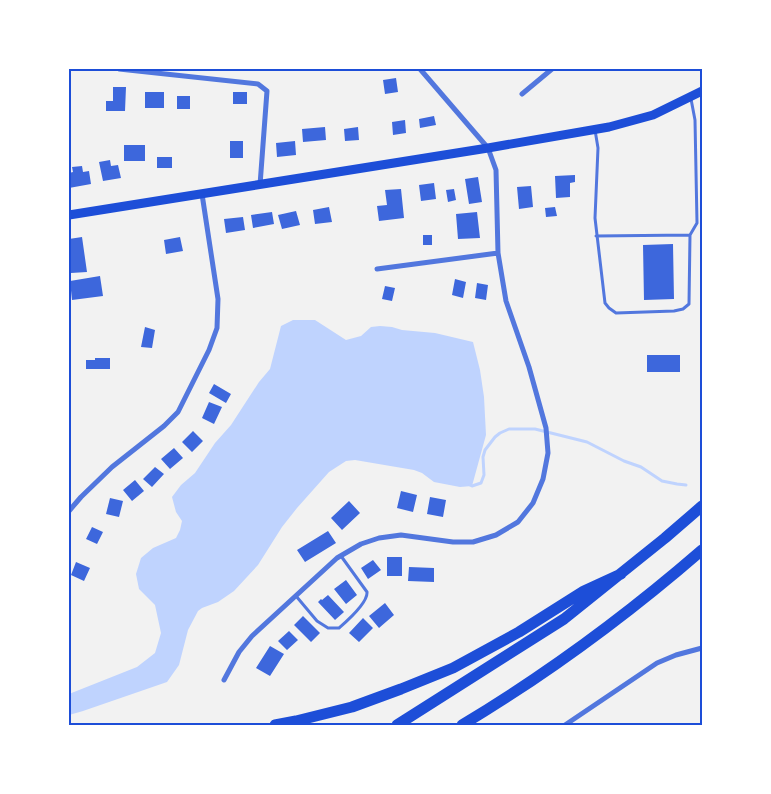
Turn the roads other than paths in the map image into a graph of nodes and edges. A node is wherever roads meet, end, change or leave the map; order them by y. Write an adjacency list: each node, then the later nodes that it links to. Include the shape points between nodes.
1 (119, 69): 9 (street, via 258,84 267,91)
2 (420, 69): 8 (street)
3 (552, 69): 5 (street)
4 (702, 91): 6 (main road)
5 (522, 94)
6 (690, 98): 7 (main road, via 653,115); 12 (lane, via 695,120 697,223)
7 (594, 129): 8 (main road); 13 (lane, via 598,148)
8 (488, 148): 9 (main road); 14 (street, via 496,170)
9 (260, 185): 10 (main road)
10 (202, 194): 11 (main road); 17 (street, via 218,299 217,328 209,350 178,412 112,467)
11 (69, 215)
12 (690, 235): 13 (lane); 13 (lane, via 689,304 674,311 616,313 605,303)
13 (596, 236)
14 (498, 253): 15 (street); 19 (street, via 506,300 546,428 548,453 543,479 533,503 518,522 496,535 473,542 401,535 361,544)
15 (377, 269)
16 (702, 506): 20 (highway)
17 (69, 511)
18 (702, 550): 26 (highway, via 574,652)
19 (341, 556): 21 (street); 21 (lane, via 362,583 368,597 352,616 338,628 328,628 317,621)
20 (621, 574): 24 (highway, via 584,591 453,668 352,707); 25 (highway, via 564,619)
21 (296, 596): 23 (street, via 252,636)
22 (702, 648): 27 (street, via 657,663)
23 (224, 680)
24 (275, 725)
25 (397, 725)
26 (462, 725)
27 (564, 725)

